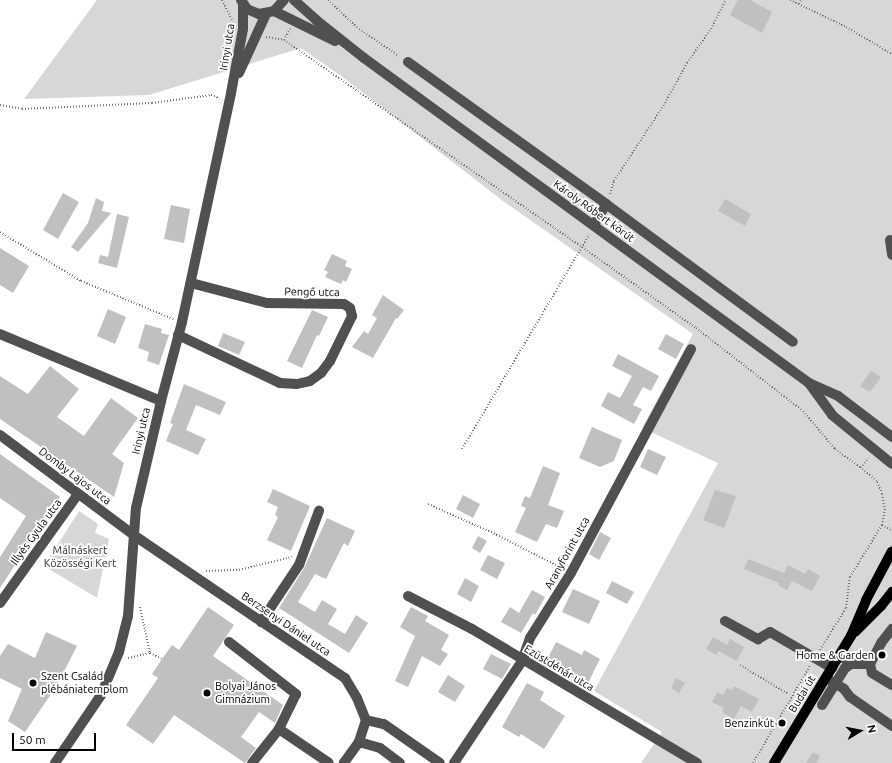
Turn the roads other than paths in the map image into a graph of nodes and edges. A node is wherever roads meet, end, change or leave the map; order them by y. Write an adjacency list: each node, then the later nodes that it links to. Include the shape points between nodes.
1 (284, 0): 4 (street, Irinyi utca)
2 (294, 0): 5 (street, Károly Róbert körút)
3 (241, 2): 4 (street, Károly Róbert körút, via 253,12); 7 (street, Irinyi utca, via 243,29)
4 (270, 12): 5 (street, Károly Róbert körút, via 328,37); 7 (street, Irinyi utca, via 256,34)
5 (364, 58): 9 (street, Károly Róbert körút)
6 (408, 62): 8 (street)
7 (230, 97): 12 (street, Irinyi utca)
8 (606, 204): 9 (street); 15 (street)
9 (594, 225): 17 (street, Károly Róbert körút)
10 (890, 240): 11 (street)
11 (892, 255)
12 (191, 283): 14 (street, Irinyi utca); 14 (street, Pengő utca, via 267,303 344,304 350,308 352,316 330,361 321,373 310,381 297,384 280,383)
13 (0, 334): 18 (street)
14 (178, 335): 18 (street, Irinyi utca)
15 (794, 342)
16 (691, 349): 35 (street, Aranyforint utca, via 571,573 530,638)
17 (809, 383): 20 (street, Károly Róbert körút, via 838,396); 21 (street, Károly Róbert körút, via 832,415)
18 (161, 401): 24 (street, Irinyi utca, via 136,508)
19 (0, 435): 22 (street, Domby Lajos utca)
20 (892, 437)
21 (892, 464)
22 (78, 494): 24 (street, Domby Lajos utca); 28 (street, Illyés Gyula utca)
23 (319, 511): 30 (street, via 299,565)
24 (135, 536): 30 (street, Berzsenyi Dániel utca); 46 (street, Irinyi utca, via 128,616 116,660 101,696)
25 (892, 551): 32 (main road, Budai út, via 866,600)
26 (892, 592): 32 (main road, Budai út)
27 (408, 596): 35 (street, Ezüstdénár utca, via 472,629)
28 (0, 602)
29 (725, 621): 38 (street, via 758,638 770,632)
30 (261, 622): 42 (street, Berzsenyi Dániel utca, via 345,678)
31 (892, 629): 37 (street)
32 (851, 636): 34 (main road, Budai út)
33 (229, 642): 44 (street, via 296,694)
34 (840, 655): 36 (street); 38 (main road, Budai út)
35 (522, 661): 52 (street, Aranyforint utca); 53 (street, Ezüstdénár utca)
36 (851, 664): 37 (street); 39 (street)
37 (870, 664): 40 (street, via 872,673)
38 (832, 668): 39 (main road, Budai út)
39 (830, 681): 41 (street); 43 (street, via 844,689 850,698); 54 (main road, Budai út)
40 (892, 685)
41 (822, 705)
42 (366, 720): 45 (street); 51 (street, via 384,724)
43 (892, 726)
44 (279, 729): 47 (street); 48 (street)
45 (360, 742): 49 (street); 50 (street, via 380,748)
46 (56, 763)
47 (252, 763)
48 (329, 763)
49 (344, 763)
50 (400, 763)
51 (440, 763)
52 (454, 763)
53 (697, 763)
54 (774, 763)

